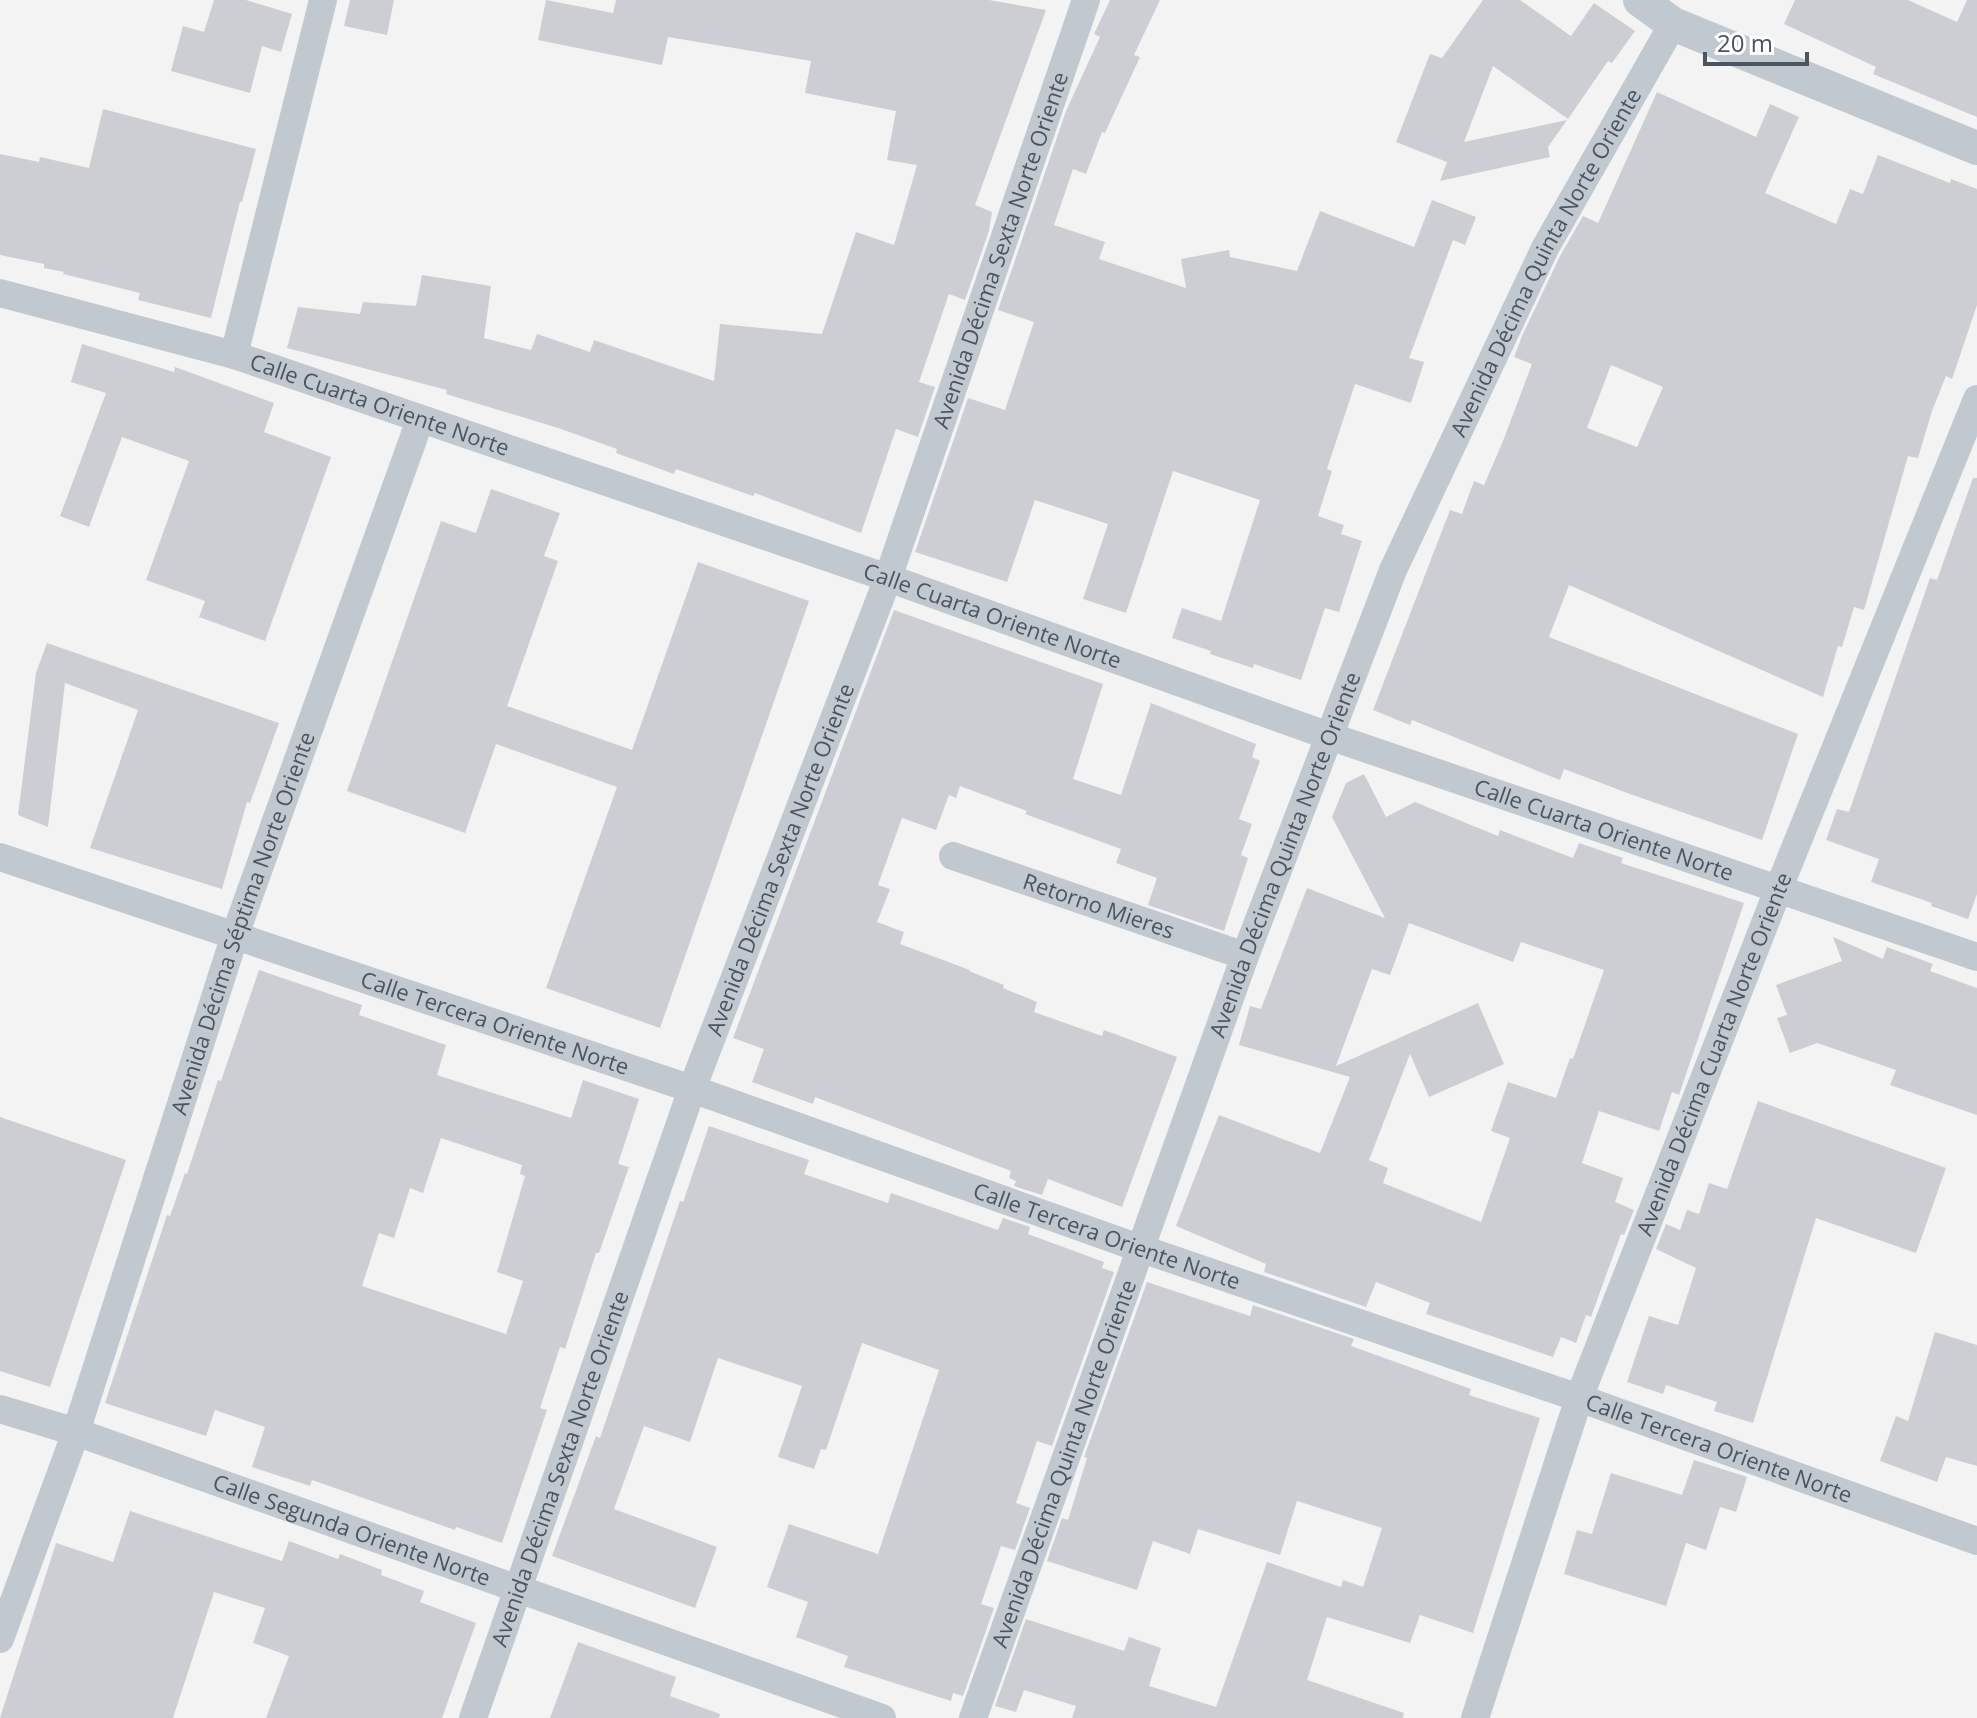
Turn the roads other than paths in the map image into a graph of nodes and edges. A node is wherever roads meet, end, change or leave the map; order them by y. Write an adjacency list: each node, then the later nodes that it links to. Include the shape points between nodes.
1 (323, 0): 7 (street)
2 (1640, 0): 4 (street)
3 (1080, 2): 10 (street, Avenida Décima Sexta Norte Oriente)
4 (1673, 24): 5 (street); 11 (street, Avenida Décima Quinta Norte Oriente, via 1545,248 1393,570)
5 (1977, 148)
6 (0, 293): 7 (street, Calle Cuarta Oriente Norte)
7 (234, 355): 9 (street, Calle Cuarta Oriente Norte)
8 (1977, 399): 14 (street, Avenida Décima Cuarta Norte Oriente)
9 (420, 420): 10 (street, Calle Cuarta Oriente Norte); 15 (street, Avenida Décima Séptima Norte Oriente)
10 (888, 578): 11 (street, Calle Cuarta Oriente Norte); 18 (street, Avenida Décima Sexta Norte Oriente)
11 (1329, 736): 14 (street, Calle Cuarta Oriente Norte); 16 (street, Avenida Décima Quinta Norte Oriente)
12 (953, 856): 16 (street, Retorno Mieres)
13 (0, 857): 15 (street, Calle Tercera Oriente Norte)
14 (1778, 890): 17 (street, Calle Cuarta Oriente Norte); 20 (street, Avenida Décima Cuarta Norte Oriente)
15 (235, 935): 18 (street, Calle Tercera Oriente Norte); 22 (street, Avenida Décima Séptima Norte Oriente)
16 (1245, 956): 19 (street, Avenida Décima Quinta Norte Oriente)
17 (1977, 957)
18 (692, 1089): 19 (street, Calle Tercera Oriente Norte); 24 (street, Avenida Décima Sexta Norte Oriente)
19 (1139, 1248): 20 (street, Calle Tercera Oriente Norte); 28 (street, Avenida Décima Quinta Norte Oriente)
20 (1579, 1398): 23 (street, Calle Tercera Oriente Norte); 29 (street, Avenida Décima Cuarta Norte Oriente)
21 (0, 1409): 22 (street, Calle Segunda Oriente Norte)
22 (76, 1432): 24 (street, Calle Segunda Oriente Norte); 25 (street, Avenida Décima Séptima Norte Oriente)
23 (1977, 1541)
24 (519, 1590): 26 (street, Avenida Décima Sexta Norte Oriente); 27 (street, Calle Segunda Oriente Norte)
25 (0, 1639)
26 (473, 1718)
27 (882, 1718)
28 (973, 1718)
29 (1475, 1718)

